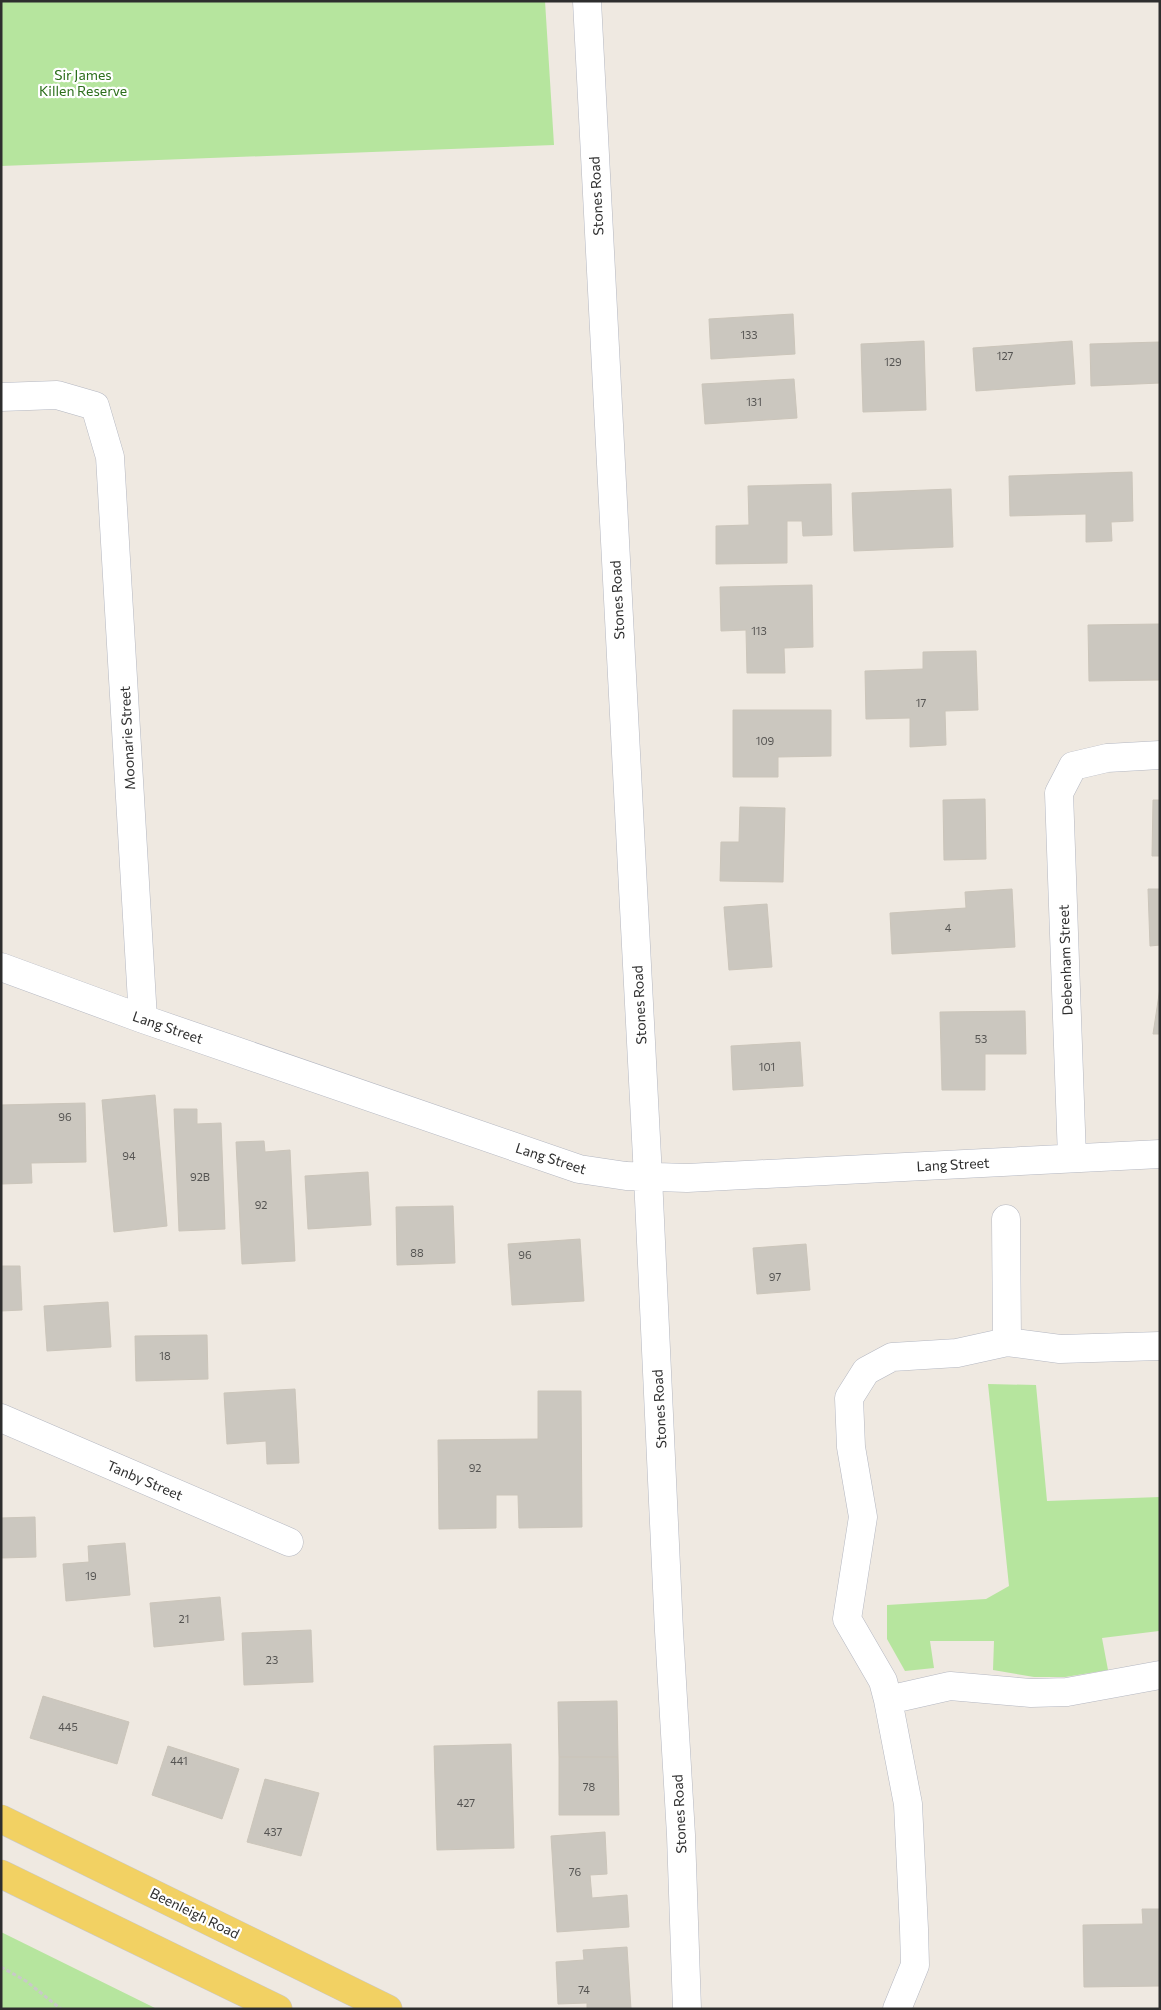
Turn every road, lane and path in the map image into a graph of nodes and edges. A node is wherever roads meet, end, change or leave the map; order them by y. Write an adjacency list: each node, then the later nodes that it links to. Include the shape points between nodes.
1 (586, 1): 8 (street, Stones Road)
2 (1, 398): 5 (street, Moonarie Street, via 57,394 95,406 110,457)
3 (1160, 755): 7 (street, Debenham Street, via 1107,758 1073,766 1059,793)
4 (1, 967): 5 (street, Lang Street)
5 (144, 1019): 8 (street, Lang Street, via 579,1169)
6 (1160, 1154): 7 (street, Lang Street)
7 (1072, 1158): 8 (street, Lang Street, via 687,1178)
8 (648, 1177): 22 (street, Stones Road)
9 (1006, 1219): 10 (street)
10 (1007, 1342): 11 (street, via 1060,1349); 15 (street, via 957,1353 892,1357 866,1371 849,1398 851,1447 863,1517 847,1618 883,1681)
11 (1160, 1346)
12 (1, 1418): 13 (street, Tanby Street)
13 (289, 1542)
14 (1160, 1676): 15 (street, via 1067,1692 1031,1693 950,1686)
15 (888, 1700): 23 (street, via 908,1804 914,1930 915,1965)
16 (1, 1819): 21 (main road, Beenleigh Road)
17 (1, 1874): 20 (main road)
18 (1, 1967): 19 (path, via 26,1981)
19 (61, 2009)
20 (278, 2009)
21 (388, 2009)
22 (687, 2009)
23 (897, 2009)

